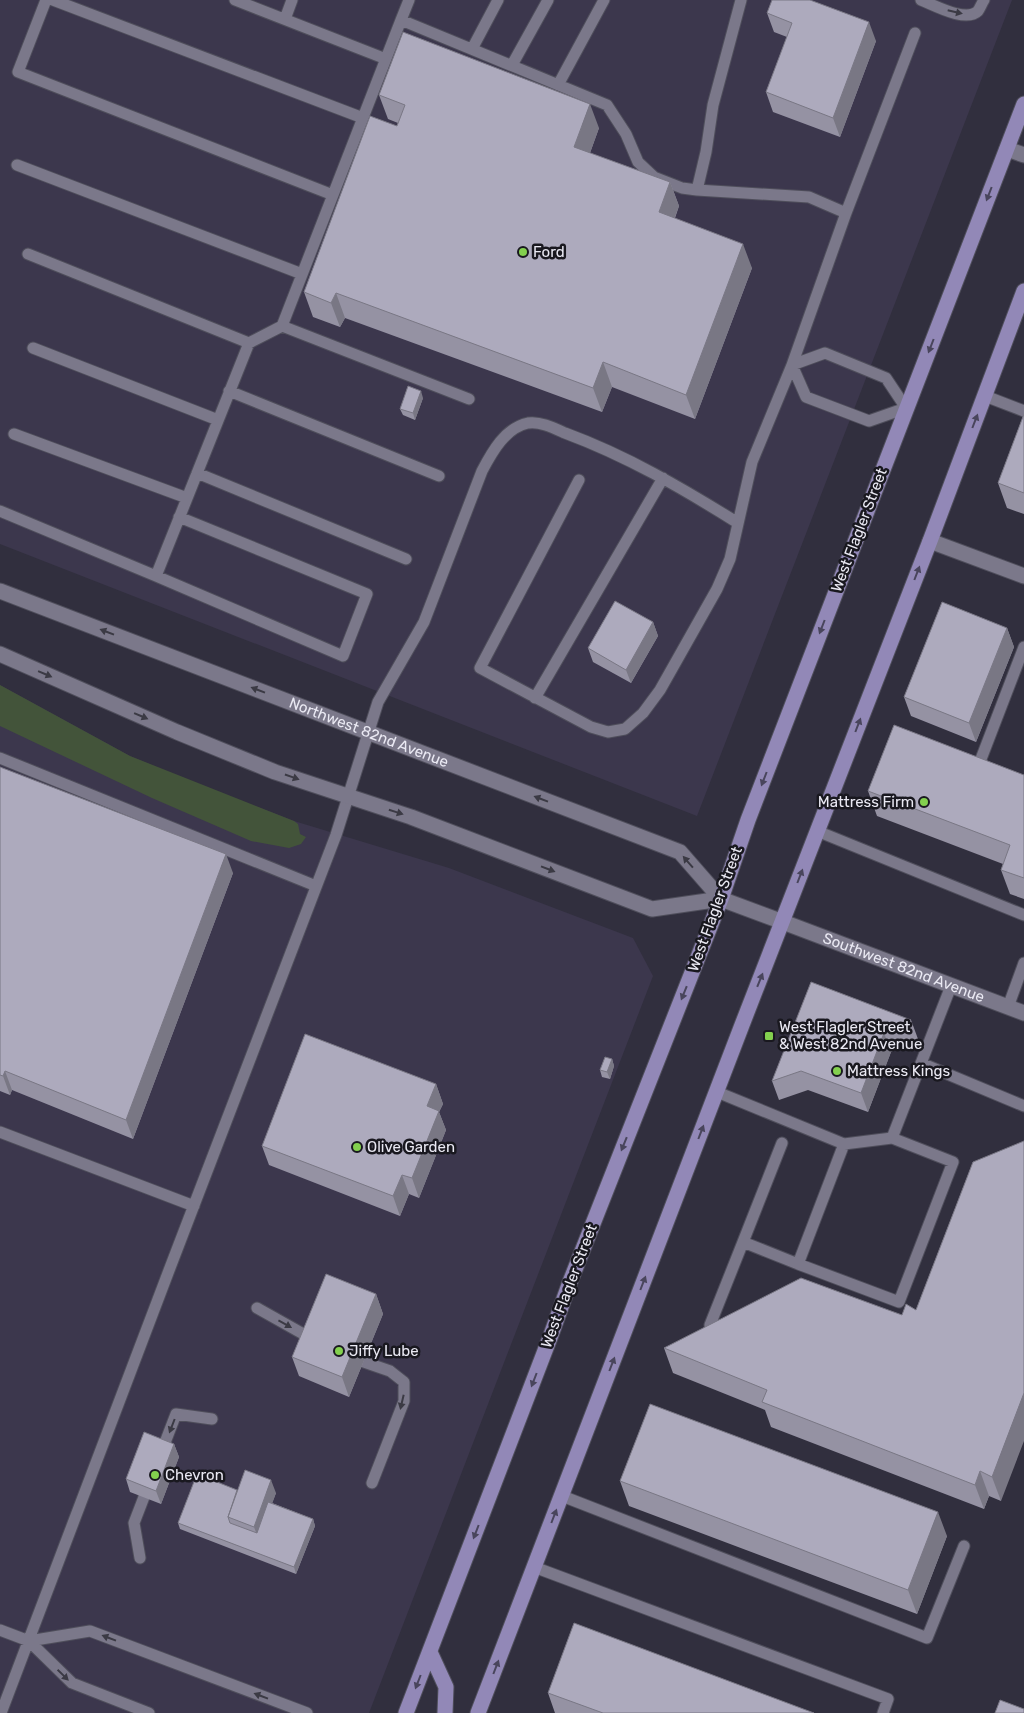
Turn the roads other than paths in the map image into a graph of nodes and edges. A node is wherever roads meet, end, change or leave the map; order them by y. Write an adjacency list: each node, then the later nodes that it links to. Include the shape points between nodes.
1 (46, 0): 25 (lane, via 18,72)
2 (54, 0): 20 (lane)
3 (235, 0): 12 (lane)
4 (292, 0): 12 (lane)
5 (409, 0): 13 (lane)
6 (498, 0): 15 (lane)
7 (548, 0): 17 (lane)
8 (604, 0): 18 (lane)
9 (740, 0): 24 (lane)
10 (921, 0): 11 (lane, one-way to 11, via 953,13 971,15 978,11)
11 (984, 0)
12 (285, 19): 16 (lane)
13 (402, 20): 15 (lane); 16 (lane)
14 (914, 33): 26 (lane)
15 (472, 49): 17 (lane)
16 (386, 59): 20 (lane)
17 (512, 65): 18 (lane)
18 (558, 85): 24 (lane, via 607,105 626,134 638,162 654,178)
19 (1024, 104): 21 (main road, West Flagler Street)
20 (363, 118): 25 (lane)
21 (1007, 149): 22 (street); 37 (main road, West Flagler Street, one-way to 37)
22 (1024, 155)
23 (17, 165): 28 (lane)
24 (696, 190): 26 (lane, via 809,197)
25 (333, 195): 28 (lane)
26 (846, 213): 33 (lane)
27 (28, 254): 31 (lane)
28 (302, 274): 30 (lane)
29 (1024, 291): 35 (main road)
30 (282, 326): 31 (lane); 36 (lane)
31 (249, 343): 34 (lane)
32 (33, 348): 39 (lane)
33 (792, 365): 37 (lane, via 825,353 886,378); 37 (lane, via 806,397 869,421); 48 (lane, via 752,462)
34 (230, 392): 39 (lane); 42 (lane)
35 (985, 396): 38 (lane); 49 (main road, one-way to 35)
36 (469, 399)
37 (906, 408): 63 (main road, West Flagler Street, one-way to 63, via 748,820)
38 (1024, 411)
39 (218, 420): 41 (lane)
40 (14, 434): 45 (lane)
41 (197, 473): 45 (lane); 50 (lane)
42 (439, 476)
43 (663, 478): 48 (lane); 56 (lane); 57 (lane, via 600,446 542,424 529,423 505,436 482,471 424,622 378,702)
44 (579, 480): 56 (lane, via 480,668)
45 (187, 498): 47 (lane)
46 (0, 511): 51 (lane)
47 (179, 517): 51 (lane); 51 (lane, via 367,594 343,656)
48 (738, 523): 56 (lane, via 730,560 717,589 660,690 643,713 625,729 608,732 591,727)
49 (930, 541): 52 (street); 61 (main road, one-way to 49)
50 (406, 559)
51 (156, 576)
52 (1024, 576)
53 (0, 591): 57 (street, Northwest 82nd Avenue, one-way to 53)
54 (1024, 647): 59 (lane)
55 (0, 654): 60 (street, Northwest 82nd Avenue, one-way to 60, via 225,752)
56 (535, 698)
57 (369, 733): 60 (lane); 63 (street, Northwest 82nd Avenue, one-way to 57, via 680,852)
58 (0, 758): 62 (lane)
59 (981, 760)
60 (350, 797): 62 (lane); 63 (street, Northwest 82nd Avenue, one-way to 63, via 652,908)
61 (817, 831): 64 (lane); 65 (main road, one-way to 61)
62 (316, 886): 77 (lane)
63 (721, 899): 65 (street, Northwest 82nd Avenue); 94 (main road, West Flagler Street, one-way to 94, via 576,1266)
64 (1024, 915)
65 (783, 922): 67 (street, Southwest 82nd Avenue); 71 (main road, one-way to 65)
66 (1024, 963): 68 (lane)
67 (951, 986): 68 (street, Southwest 82nd Avenue); 70 (lane)
68 (1008, 1007): 69 (street, Southwest 82nd Avenue)
69 (1024, 1013)
70 (921, 1063): 72 (lane); 74 (lane)
71 (716, 1092): 76 (lane); 88 (main road, one-way to 71)
72 (1024, 1106)
73 (0, 1132): 77 (lane)
74 (892, 1138): 76 (lane); 79 (lane, via 953,1162 899,1302)
75 (782, 1143): 78 (lane)
76 (844, 1144): 79 (lane)
77 (194, 1206): 93 (lane)
78 (743, 1242): 79 (lane); 82 (lane, via 710,1325)
79 (798, 1264)
80 (257, 1308): 81 (lane, one-way to 81)
81 (314, 1340)
82 (712, 1341)
83 (364, 1362): 87 (lane, one-way to 87, via 390,1371 404,1382 404,1401)
84 (212, 1420): 85 (lane, one-way to 85, via 176,1414)
85 (158, 1459)
86 (152, 1478): 90 (lane, via 134,1522)
87 (372, 1484)
88 (562, 1496): 89 (lane, via 927,1638); 91 (main road, one-way to 88)
89 (964, 1546)
90 (140, 1558)
91 (534, 1567): 100 (main road, one-way to 91); 101 (lane, via 888,1699)
92 (0, 1630): 93 (lane)
93 (29, 1641): 95 (lane); 96 (lane, one-way to 96, via 72,1683); 97 (lane, one-way to 93, via 90,1631)
94 (430, 1652): 98 (main road, West Flagler Street, one-way to 98); 99 (main road, via 446,1686)
95 (1, 1713)
96 (149, 1713)
97 (307, 1713)
98 (406, 1713)
99 (444, 1713)
100 (478, 1713)
101 (883, 1713)

